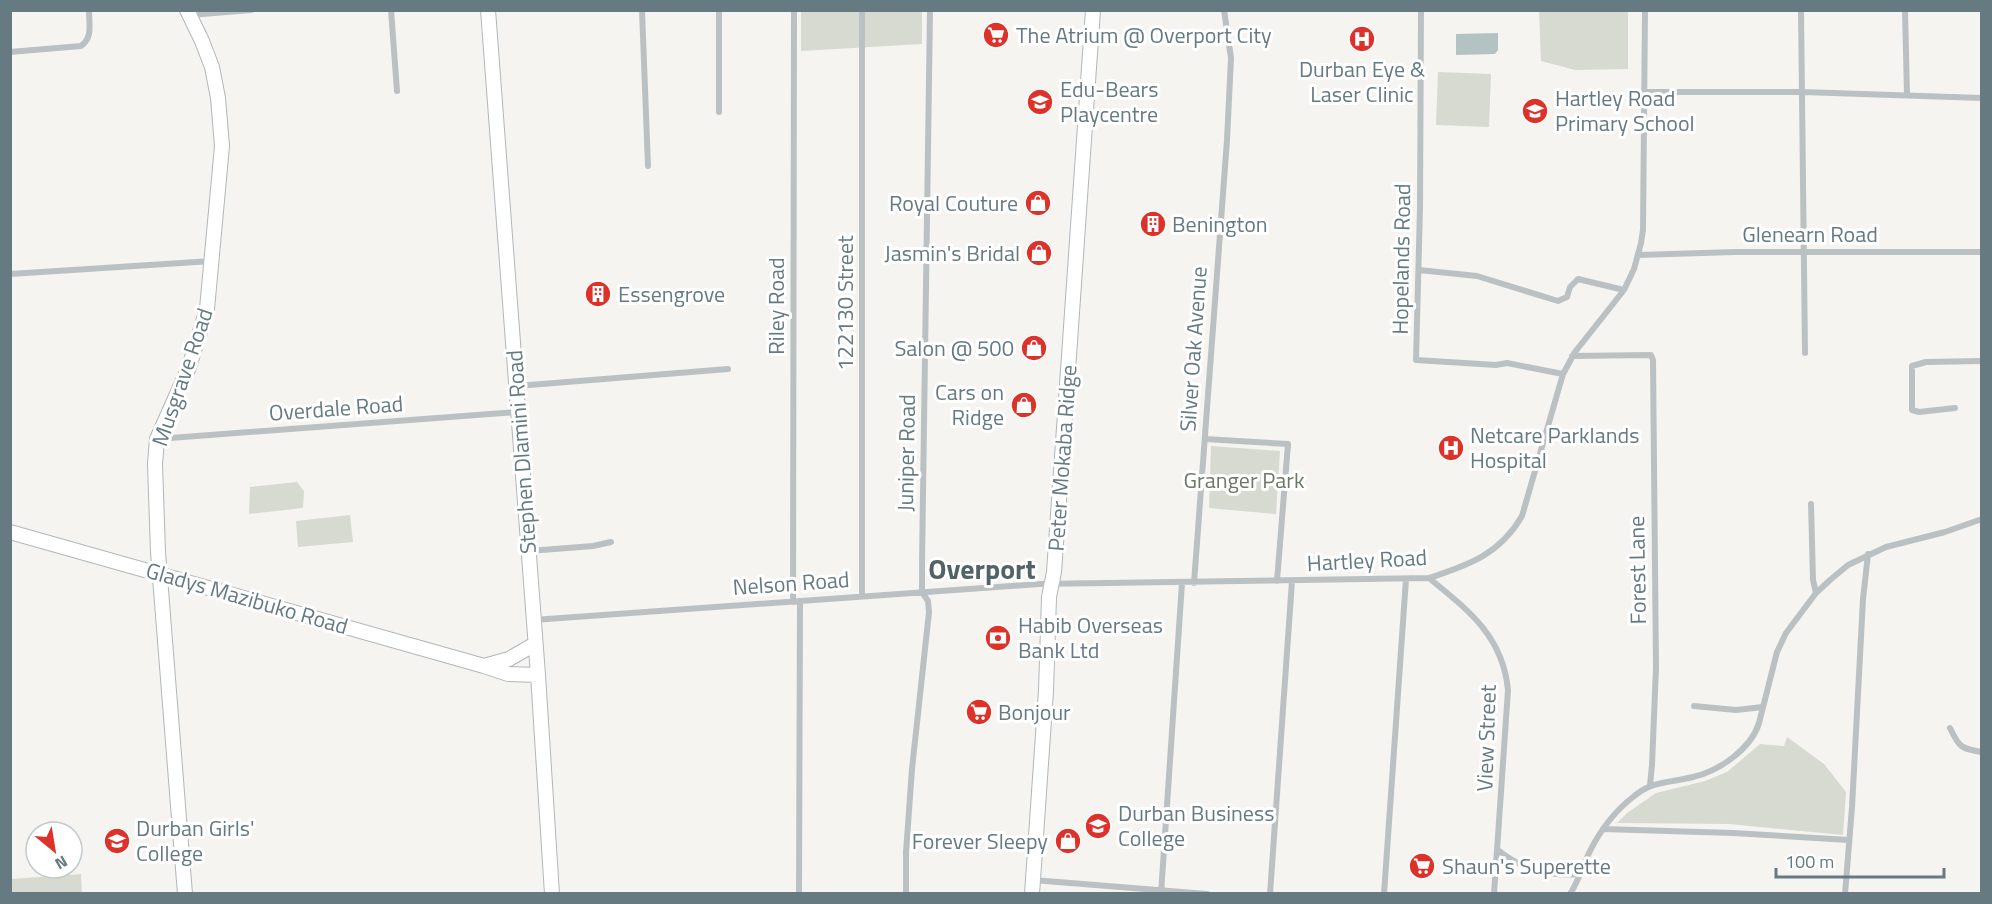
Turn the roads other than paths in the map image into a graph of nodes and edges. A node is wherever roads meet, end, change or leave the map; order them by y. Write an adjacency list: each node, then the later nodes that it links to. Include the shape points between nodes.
1 (89, 10): 17 (street, via 90,34 81,46)
2 (251, 10): 15 (street)
3 (391, 10): 18 (street)
4 (488, 10): 37 (street, Stephen Dlamini Road)
5 (642, 10): 24 (street)
6 (719, 10): 23 (street)
7 (794, 10): 59 (street, Riley Road)
8 (862, 10): 58 (street, 122130 Street)
9 (930, 10): 56 (street, Juniper Road)
10 (1224, 10): 40 (street, Silver Oak Avenue, via 1231,58)
11 (1421, 10): 29 (street, Hopelands Road)
12 (1645, 10): 19 (street, Hartley Road)
13 (1801, 10): 20 (street)
14 (1905, 10): 21 (street)
15 (188, 13): 28 (street, Musgrave Road, via 212,67 218,98 222,146)
16 (1094, 15): 55 (street, Peter Mokaba Ridge)
17 (10, 52)
18 (397, 91)
19 (1644, 92): 20 (street); 27 (street, Hartley Road, via 1643,230)
20 (1802, 92): 21 (street); 25 (street)
21 (1906, 95): 22 (street)
22 (1982, 98)
23 (719, 112)
24 (648, 166)
25 (1803, 252): 26 (street, Glenearn Road); 27 (street, Glenearn Road); 32 (street)
26 (1982, 252)
27 (1638, 255): 31 (street, Hartley Road)
28 (212, 261): 30 (street); 41 (street, Musgrave Road, via 202,329)
29 (1419, 270): 31 (street, via 1477,276 1558,301 1567,297 1578,279); 36 (street, Hopelands Road, via 1416,360 1507,363)
30 (10, 274)
31 (1624, 290): 33 (street, Hartley Road)
32 (1805, 353)
33 (1572, 356): 36 (street, Hartley Road); 68 (street, Forest Lane, via 1651,355 1653,360 1656,668)
34 (1982, 361): 38 (street, via 1912,366 1912,411)
35 (728, 369): 37 (street)
36 (1563, 374): 49 (street, Hartley Road, via 1522,516 1512,532 1493,550 1470,563)
37 (516, 386): 39 (street, Stephen Dlamini Road)
38 (1955, 408)
39 (518, 412): 41 (street, Overdale Road); 46 (street, Stephen Dlamini Road)
40 (1204, 439): 51 (street, via 1288,444); 54 (street, Silver Oak Avenue)
41 (157, 440): 48 (street, Musgrave Road)
42 (1811, 504): 57 (street)
43 (1982, 519): 47 (street)
44 (10, 532): 48 (street, Gladys Mazibuko Road)
45 (611, 542): 46 (street)
46 (528, 551): 60 (street, Stephen Dlamini Road)
47 (1868, 554): 57 (street, via 1848,565); 70 (street)
48 (160, 574): 62 (street, Gladys Mazibuko Road); 75 (street, Musgrave Road)
49 (1429, 578): 50 (street, Hartley Road); 71 (street, View Street, via 1483,626 1506,675)
50 (1406, 579): 52 (street, Hartley Road); 81 (street)
51 (1277, 581): 52 (street, Hartley Road); 54 (street, Hartley Road)
52 (1292, 581): 80 (street)
53 (1182, 583): 54 (street, Hartley Road); 55 (street, Hartley Road); 74 (street)
54 (1194, 583)
55 (1052, 585): 56 (street, Nelson Road); 73 (street, Peter Mokaba Ridge)
56 (922, 592): 58 (street, Nelson Road); 78 (street, Juniper Road, via 929,612 912,769)
57 (1816, 593): 65 (street, via 1777,652)
58 (862, 596): 59 (street, Nelson Road)
59 (796, 601): 60 (street, Nelson Road); 77 (street, Riley Road)
60 (533, 620): 61 (street, Stephen Dlamini Road)
61 (535, 644): 62 (street, via 509,659); 63 (street, Stephen Dlamini Road)
62 (484, 666): 63 (street, Gladys Mazibuko Road, via 508,674)
63 (538, 675): 76 (street, Stephen Dlamini Road)
64 (1694, 706): 65 (street, via 1736,710)
65 (1763, 707): 68 (street, via 1750,741 1721,765 1705,774)
66 (1950, 728): 67 (street, via 1962,748)
67 (1982, 752)
68 (1650, 785): 69 (street, via 1620,808)
69 (1603, 829): 70 (street); 72 (street)
70 (1849, 840): 84 (street)
71 (1498, 850): 72 (street, via 1533,870 1555,875); 82 (street, View Street)
72 (1581, 874): 83 (street)
73 (1032, 887): 74 (street)
74 (1161, 891): 79 (street)
75 (185, 894)
76 (552, 894)
77 (799, 894)
78 (906, 894)
79 (1207, 894)
80 (1270, 894)
81 (1384, 894)
82 (1494, 894)
83 (1570, 894)
84 (1845, 894)

